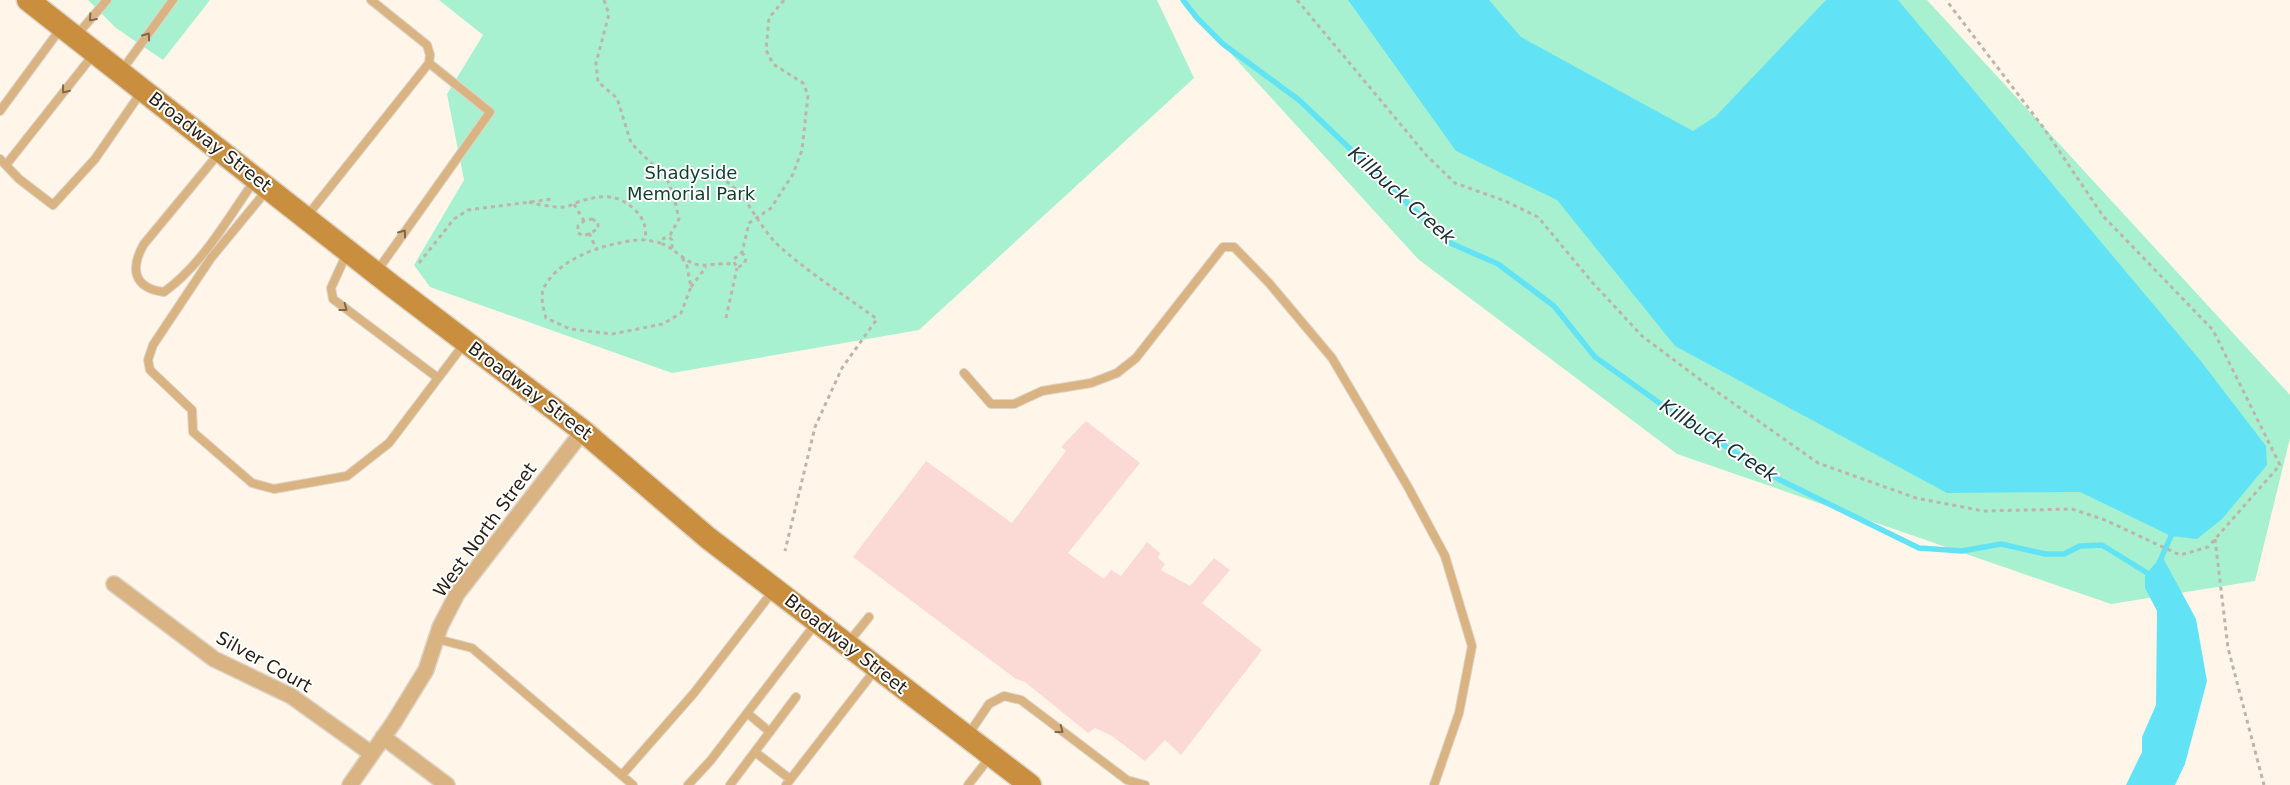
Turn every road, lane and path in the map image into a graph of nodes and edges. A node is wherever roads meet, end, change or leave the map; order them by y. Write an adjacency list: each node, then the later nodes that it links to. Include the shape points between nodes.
1 (28, 0): 9 (main road, Broadway Street)
2 (107, 0): 9 (lane, one-way to 9)
3 (173, 0): 12 (lane, one-way to 3)
4 (371, 0): 11 (lane, via 427,45)
5 (604, 0): 17 (path, via 609,14 596,63 598,82 617,98 631,143)
6 (784, 0): 23 (path, via 769,18 766,50 773,64 803,83 808,95 802,150 780,195 771,208)
7 (1297, 0): 45 (path, via 1427,156 1456,183 1538,217 1642,336 1818,463 1916,498 1983,512 2072,509 2104,520 2180,556 2208,547)
8 (1946, 0): 45 (path, via 2043,127 2103,216 2213,330 2280,464)
9 (69, 32): 10 (main road, Broadway Street); 14 (lane)
10 (95, 52): 12 (main road, Broadway Street); 16 (lane, one-way to 16)
11 (429, 63): 22 (lane); 38 (lane, one-way to 11, via 490,112)
12 (121, 72): 13 (main road, Broadway Street)
13 (143, 89): 15 (main road, Broadway Street); 16 (lane, via 95,159 53,205)
14 (0, 111)
15 (221, 151): 18 (main road, Broadway Street); 18 (lane, via 144,244 137,257 135,271 140,281 152,290 164,292 177,282)
16 (3, 162)
17 (665, 177): 23 (path, via 689,170 719,177 732,185); 26 (path, via 679,219)
18 (262, 183): 22 (main road, Broadway Street); 43 (lane, via 150,353 150,370 192,410 194,432 198,438 252,483 274,489 347,476 389,443)
19 (553, 199): 20 (path)
20 (529, 202): 21 (path, via 565,207); 34 (path, via 468,210 454,219)
21 (574, 204): 24 (path); 27 (path, via 611,196 624,200 641,216)
22 (306, 218): 31 (main road, Broadway Street)
23 (755, 218): 32 (path, via 749,223); 46 (path, via 778,245 877,319 842,368 815,427)
24 (584, 221): 25 (path, via 578,226 578,233 584,236); 25 (path, via 592,219 598,222 598,229)
25 (589, 233): 29 (path)
26 (670, 237): 28 (path); 30 (path)
27 (645, 240): 28 (path); 29 (path)
28 (661, 243): 30 (path)
29 (596, 248): 39 (path, via 565,265 545,284 542,301 546,318 570,329 590,332 612,334 640,329 663,324 681,313)
30 (672, 249): 33 (path)
31 (348, 252): 38 (main road, Broadway Street); 43 (lane, one-way to 43, via 331,288 333,300)
32 (742, 252): 35 (path); 37 (path, via 746,259)
33 (681, 256): 36 (path, via 691,264); 39 (path, via 687,266)
34 (419, 263)
35 (733, 264): 36 (path); 37 (path)
36 (706, 266): 39 (path)
37 (737, 268): 40 (path)
38 (375, 273): 41 (main road, Broadway Street)
39 (691, 287)
40 (726, 318)
41 (465, 342): 43 (lane); 44 (main road, Broadway Street)
42 (964, 372): 73 (lane, via 992,404 1014,404 1042,391 1091,383 1117,373 1136,358 1224,247 1234,247 1332,358 1445,556 1472,646 1459,713)
43 (438, 378)
44 (583, 431): 48 (main road, Broadway Street, via 708,538); 51 (street, West North Street, via 457,594)
45 (2215, 538): 74 (path, via 2228,648)
46 (786, 552)
47 (114, 584): 60 (street, Silver Court, via 214,659 291,696)
48 (774, 589): 50 (main road, Broadway Street); 62 (lane, via 694,693)
49 (868, 617): 52 (lane)
50 (817, 622): 52 (main road, Broadway Street); 55 (lane)
51 (437, 639): 58 (street, West North Street, via 426,670); 62 (lane, via 472,648)
52 (847, 644): 53 (main road, Broadway Street)
53 (876, 667): 57 (main road, Broadway Street); 63 (lane)
54 (796, 697): 56 (lane)
55 (747, 713): 56 (lane); 68 (lane)
56 (770, 732): 59 (lane)
57 (966, 736): 61 (main road, Broadway Street); 64 (lane, one-way to 64, via 990,704 1004,696 1021,700)
58 (383, 737): 60 (street, West North Street); 66 (street)
59 (756, 752): 63 (lane); 69 (lane)
60 (372, 754): 65 (street, West North Street)
61 (992, 755): 70 (lane); 71 (main road, Broadway Street)
62 (622, 775): 67 (lane)
63 (788, 782)
64 (1128, 783): 72 (lane)
65 (350, 785)
66 (447, 785)
67 (633, 785)
68 (688, 785)
69 (730, 785)
70 (968, 785)
71 (1030, 785)
72 (1145, 785)
73 (1434, 785)
74 (2264, 785)

